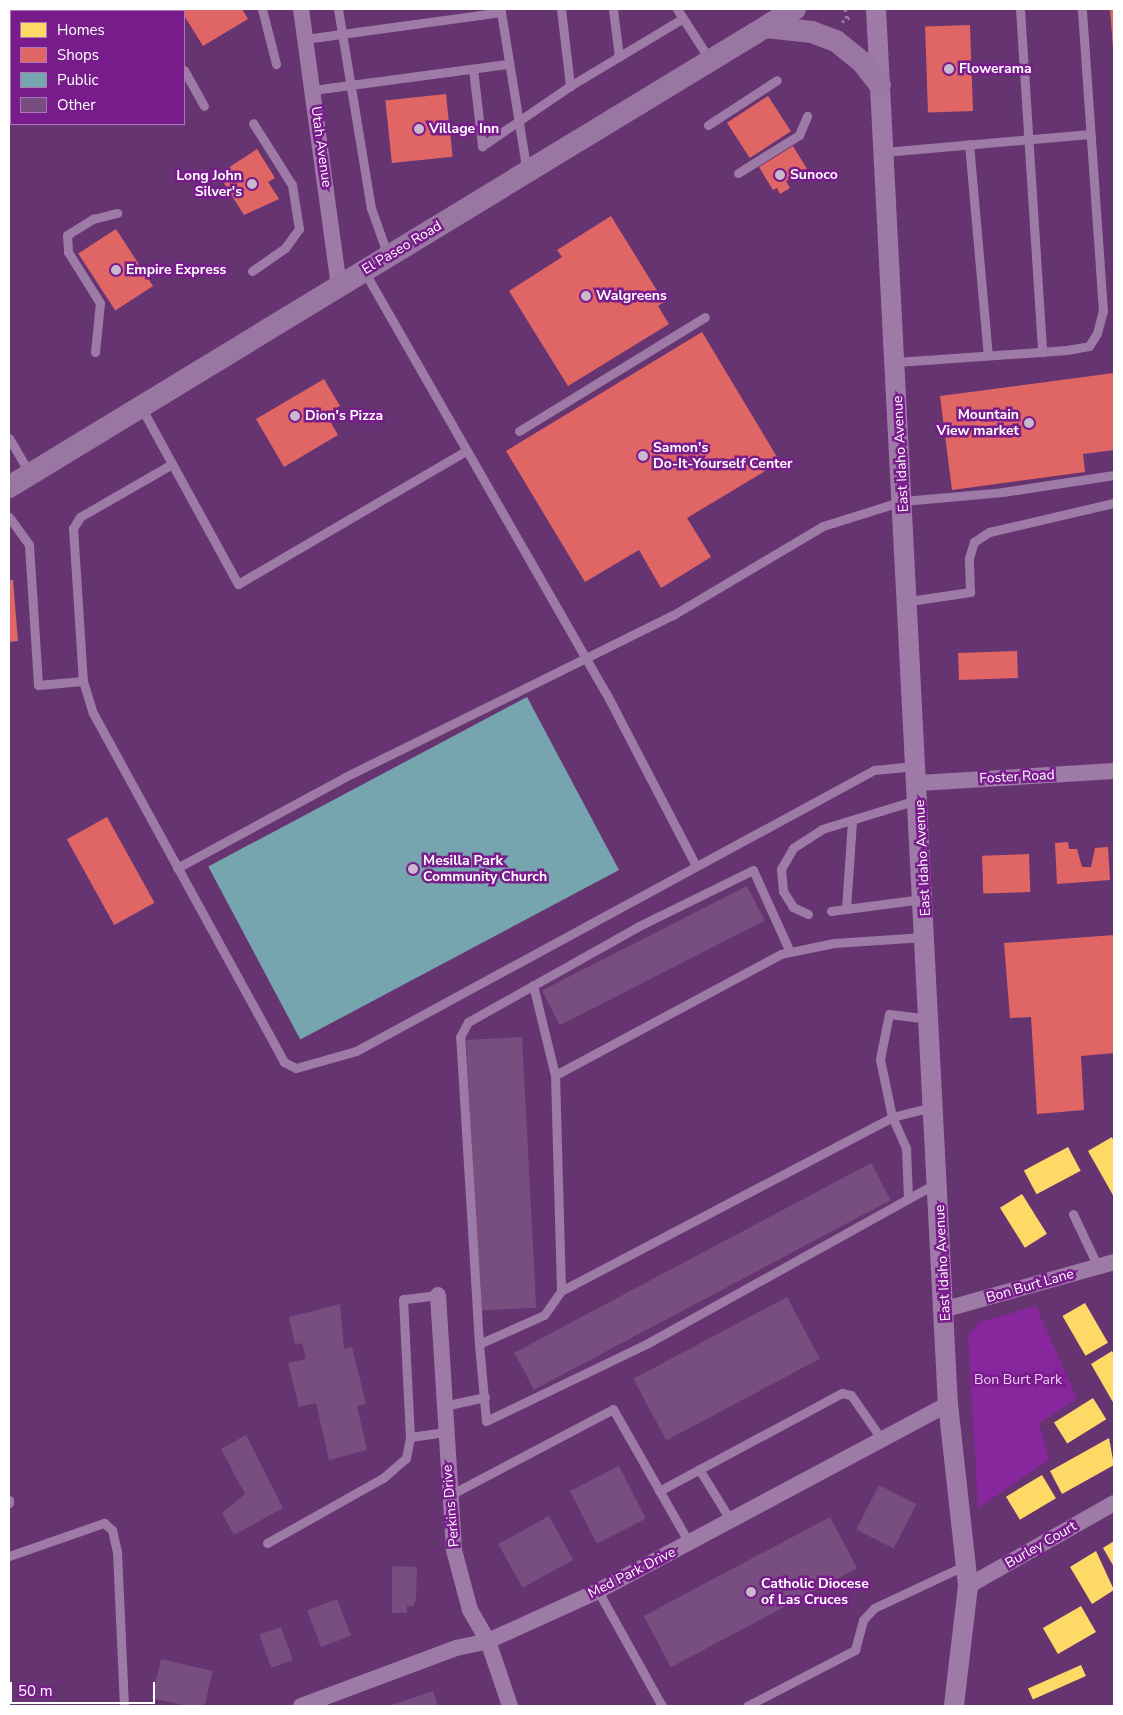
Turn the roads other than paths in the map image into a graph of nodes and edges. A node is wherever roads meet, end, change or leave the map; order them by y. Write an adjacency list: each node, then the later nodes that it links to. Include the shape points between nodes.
1 (262, 9): 18 (lane)
2 (301, 9): 15 (street, Utah Avenue)
3 (338, 9): 14 (lane)
4 (560, 9): 25 (lane)
5 (613, 9): 16 (lane)
6 (677, 9): 12 (lane)
7 (795, 9): 13 (main road, El Paseo Road)
8 (876, 9): 24 (street, East Idaho Avenue)
9 (1020, 9): 33 (lane)
10 (1082, 9): 32 (lane)
11 (501, 10): 14 (lane); 19 (lane)
12 (682, 19): 16 (lane); 17 (lane)
13 (766, 27): 17 (main road, El Paseo Road); 24 (main road, via 812,32 836,41 862,62)
14 (342, 34): 15 (lane); 23 (lane)
15 (305, 39): 26 (street, Utah Avenue)
16 (619, 57): 25 (lane)
17 (710, 60): 36 (main road, El Paseo Road)
18 (276, 64)
19 (508, 64): 20 (lane); 30 (lane)
20 (473, 69): 23 (lane); 30 (lane, via 482,146)
21 (185, 72): 27 (lane)
22 (777, 80): 31 (lane)
23 (351, 85): 26 (lane); 39 (lane, via 371,208)
24 (880, 85): 35 (street, East Idaho Avenue)
25 (570, 86): 30 (lane)
26 (313, 90): 42 (street, Utah Avenue)
27 (204, 106)
28 (807, 116): 37 (lane, via 799,134)
29 (253, 123): 40 (lane, via 292,184 299,229 285,248)
30 (516, 124): 36 (lane)
31 (708, 125)
32 (1090, 134): 33 (lane); 45 (lane, via 1103,311 1089,346)
33 (1031, 139): 34 (lane); 45 (lane)
34 (969, 144): 35 (lane); 46 (lane)
35 (884, 152): 47 (street, East Idaho Avenue)
36 (527, 172): 39 (main road, El Paseo Road)
37 (738, 173)
38 (117, 214): 44 (lane, via 93,219 67,235 68,252 100,303)
39 (388, 256): 41 (main road, El Paseo Road)
40 (252, 271)
41 (364, 271): 42 (main road, El Paseo Road); 51 (lane)
42 (339, 286): 48 (main road, El Paseo Road)
43 (705, 317): 49 (lane)
44 (95, 352)
45 (1042, 352): 46 (lane)
46 (988, 355): 47 (lane)
47 (896, 362): 56 (street, East Idaho Avenue)
48 (140, 407): 52 (lane); 53 (main road, El Paseo Road)
49 (519, 431)
50 (9, 438): 53 (lane)
51 (466, 451): 52 (lane, via 238,584); 60 (lane)
52 (172, 464): 61 (lane, via 80,517 73,528)
53 (30, 474): 55 (main road, El Paseo Road)
54 (1114, 475): 56 (lane, via 1003,492)
55 (9, 487)
56 (903, 501): 59 (street, East Idaho Avenue); 60 (lane, via 823,526 673,615)
57 (1114, 503): 59 (lane, via 988,532 974,542 970,558 970,592)
58 (9, 517): 61 (lane, via 28,545 38,686)
59 (909, 601): 63 (street, East Idaho Avenue)
60 (582, 657): 65 (lane, via 606,693); 66 (lane, via 345,777)
61 (83, 681): 66 (lane, via 93,712)
62 (1114, 771): 63 (street, Foster Road)
63 (919, 782): 64 (lane); 65 (lane, via 874,770); 67 (street, East Idaho Avenue)
64 (852, 820): 68 (lane); 70 (lane, via 822,829 793,848 782,869 783,892 793,907)
65 (696, 866): 66 (lane, via 356,1051 296,1068 284,1062)
66 (177, 868)
67 (925, 899): 68 (lane); 71 (street, East Idaho Avenue)
68 (846, 909): 69 (lane)
69 (831, 911)
70 (808, 914)
71 (927, 937): 72 (lane, via 834,943); 74 (street, East Idaho Avenue)
72 (790, 952): 73 (lane, via 753,870); 75 (lane)
73 (533, 985): 75 (lane); 85 (lane, via 468,1022 460,1037)
74 (931, 1019): 76 (street, East Idaho Avenue); 77 (lane, via 889,1014 880,1059)
75 (555, 1075): 82 (lane)
76 (936, 1106): 77 (lane); 78 (street, East Idaho Avenue)
77 (892, 1117): 79 (lane, via 906,1148); 82 (lane)
78 (939, 1181): 79 (lane); 84 (street, East Idaho Avenue)
79 (908, 1199): 86 (lane, via 648,1343 486,1420)
80 (1073, 1214): 81 (lane)
81 (1106, 1264): 84 (street, Bon Burt Lane)
82 (562, 1291): 85 (lane, via 544,1315)
83 (438, 1295): 88 (street, Perkins Drive); 90 (lane, via 403,1299)
84 (946, 1310): 87 (street, East Idaho Avenue)
85 (479, 1344): 86 (lane)
86 (485, 1397): 88 (lane)
87 (948, 1404): 91 (street, Med Park Drive); 100 (street, East Idaho Avenue)
88 (444, 1406): 89 (street, Perkins Drive)
89 (446, 1432): 90 (lane); 94 (street, Perkins Drive)
90 (410, 1437): 97 (lane, via 406,1458 383,1478)
91 (882, 1440): 92 (lane, via 852,1395 842,1393); 96 (street, Med Park Drive)
92 (699, 1469): 93 (lane); 96 (lane)
93 (659, 1491): 94 (lane, via 613,1408); 98 (lane)
94 (450, 1495): 103 (street, Perkins Drive, via 454,1550 470,1610)
95 (1114, 1503): 101 (street, Burley Court)
96 (731, 1521): 98 (street, Med Park Drive)
97 (267, 1543)
98 (689, 1543): 102 (street, Med Park Drive)
99 (9, 1556): 104 (lane, via 104,1523 112,1530 118,1552)
100 (966, 1565): 101 (street, East Idaho Avenue); 108 (lane, via 874,1608 862,1620 855,1650)
101 (968, 1586): 109 (street, East Idaho Avenue)
102 (598, 1591): 103 (street, Med Park Drive); 107 (lane)
103 (488, 1642): 105 (street, Med Park Drive, via 456,1648); 106 (street, Perkins Drive)
104 (124, 1706)
105 (301, 1706)
106 (510, 1706)
107 (662, 1706)
108 (747, 1706)
109 (954, 1706)

